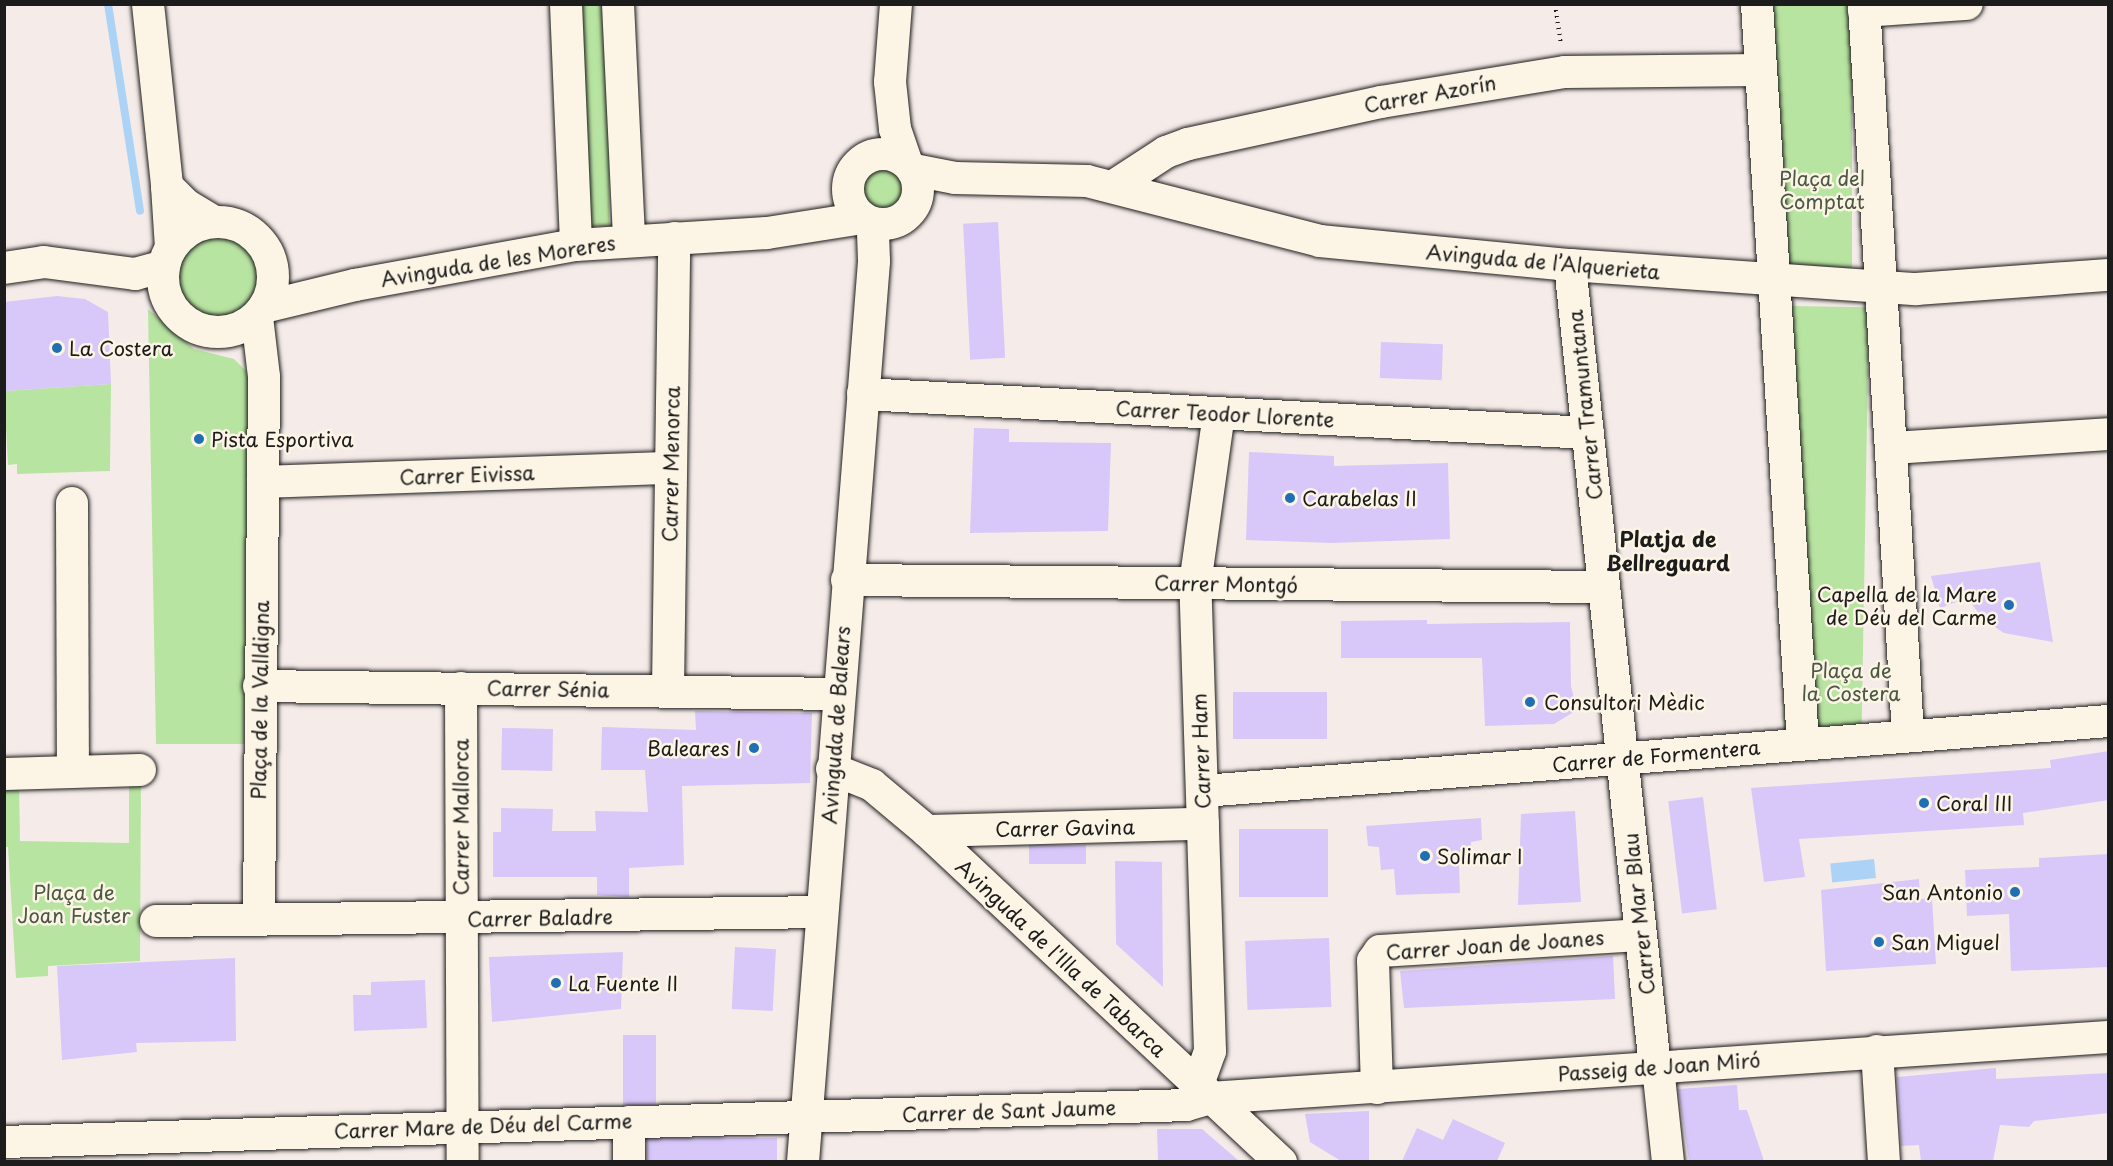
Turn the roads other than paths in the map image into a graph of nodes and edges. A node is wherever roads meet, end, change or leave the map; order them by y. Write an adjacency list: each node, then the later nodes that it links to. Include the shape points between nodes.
1 (148, 4): 13 (street)
2 (566, 4): 21 (street)
3 (618, 4): 20 (street)
4 (896, 4): 9 (street)
5 (1757, 4): 8 (street)
6 (1967, 4): 7 (street)
7 (1864, 8): 30 (street)
8 (1761, 70): 14 (street, Carrer Azorín, via 1564,72 1380,102 1188,144 1166,152); 28 (street)
9 (890, 82): 10 (street, via 877,131); 11 (street, via 895,129)
10 (863, 160): 11 (street, via 884,153); 15 (street, via 855,168)
11 (910, 166): 12 (street); 16 (street, via 919,188)
12 (984, 180): 14 (street, Avinguda de l’Alquerieta, via 1034,177); 16 (street, Avinguda de les Moreres)
13 (167, 186): 17 (street, via 186,205); 22 (street)
14 (1114, 186): 23 (street, Avinguda de l’Alquerieta, via 1320,241)
15 (848, 189): 16 (street, via 855,210); 18 (street)
16 (887, 217): 18 (street, Avinguda de les Moreres); 35 (street, Avinguda de Balears, via 872,288)
17 (214, 222): 22 (street, via 197,226); 26 (street, via 248,230 261,242)
18 (785, 230): 19 (street, Avinguda de les Moreres)
19 (674, 238): 20 (street, Avinguda de les Moreres); 40 (street, Carrer Menorca)
20 (628, 240): 21 (street, Avinguda de les Moreres)
21 (576, 245): 29 (street, Avinguda de les Moreres)
22 (167, 257): 25 (street); 31 (street)
23 (1570, 265): 28 (street, Avinguda de l’Alquerieta); 37 (street, Carrer Tramuntana)
24 (4, 268): 25 (street, via 56,263)
25 (116, 273): 31 (street)
26 (273, 274): 29 (street, Avinguda de les Moreres); 32 (street)
27 (2109, 275): 30 (street, Avinguda de l’Alquerieta)
28 (1772, 281): 30 (street, Avinguda de l’Alquerieta); 52 (street)
29 (355, 285): 32 (street, Avinguda de les Moreres)
30 (1885, 288): 39 (street)
31 (169, 303): 33 (street, via 197,328)
32 (260, 312): 33 (street); 34 (street, Plaça de la Valldigna)
33 (224, 331): 34 (street, via 251,355)
34 (264, 377): 41 (street, Plaça de la Valldigna)
35 (863, 394): 36 (street, Carrer Teodor Llorente); 43 (street, Avinguda de Balears)
36 (1219, 414): 37 (street, Carrer Teodor Llorente); 44 (street, Carrer Ham)
37 (1588, 433): 45 (street, Carrer Tramuntana)
38 (2109, 434): 39 (street)
39 (1893, 448): 51 (street)
40 (671, 468): 41 (street, Carrer Eivissa); 48 (street, Carrer Menorca)
41 (263, 482): 46 (street, Plaça de la Valldigna)
42 (72, 503): 56 (street)
43 (847, 580): 44 (street, Carrer Montgó); 49 (street, Avinguda de Balears)
44 (1195, 584): 45 (street, Carrer Montgó); 58 (street, Carrer Ham)
45 (1604, 587): 53 (street, Carrer Tramuntana)
46 (259, 686): 47 (street, Carrer Sénia); 62 (street, Plaça de la Valldigna)
47 (461, 688): 48 (street, Carrer Sénia); 63 (street, Carrer Mallorca)
48 (668, 690): 49 (street, Carrer Sénia)
49 (837, 694): 54 (street, Avinguda de Balears)
50 (2109, 721): 51 (street, Carrer de Formentera)
51 (1908, 734): 52 (street, Carrer de Formentera)
52 (1803, 743): 53 (street, Carrer de Formentera)
53 (1623, 760): 58 (street, Carrer de Formentera); 65 (street, Carrer Mar Blau)
54 (832, 769): 60 (street, Avinguda de l'Illa de Tabarca, via 872,785); 61 (street, Avinguda de Balears)
55 (140, 770): 56 (street)
56 (73, 771): 57 (street)
57 (4, 774)
58 (1203, 791): 59 (street, Carrer Ham)
59 (1203, 824): 60 (street, Carrer Gavina); 70 (street, Carrer Ham, via 1210,1051)
60 (927, 831): 70 (street, Avinguda de l'Illa de Tabarca)
61 (822, 912): 63 (street, Carrer Baladre); 71 (street, Avinguda de Balears)
62 (259, 920): 63 (street, Carrer Baladre); 64 (street)
63 (461, 920): 73 (street, Carrer Mallorca)
64 (156, 921)
65 (1640, 934): 68 (street, Carrer Mar Blau); 69 (street, Carrer Joan de Joanes, via 1380,951 1373,961)
66 (2109, 1037): 67 (street, Passeig de Joan Miró)
67 (1877, 1051): 68 (street, Passeig de Joan Miró); 80 (street)
68 (1656, 1067): 69 (street, Passeig de Joan Miró); 79 (street, Carrer Mar Blau)
69 (1377, 1088): 70 (street, Passeig de Joan Miró)
70 (1204, 1093): 71 (street, Carrer de Sant Jaume, via 1185,1105); 78 (street, Avinguda de l'Illa de Tabarca)
71 (806, 1118): 72 (street, Carrer Mare de Déu del Carme); 77 (street, Avinguda de Balears)
72 (629, 1122): 73 (street, Carrer Mare de Déu del Carme); 76 (street)
73 (463, 1128): 74 (street, Carrer Mare de Déu del Carme); 75 (street, Carrer Mallorca)
74 (4, 1142)
75 (464, 1161)
76 (629, 1161)
77 (803, 1161)
78 (1281, 1161)
79 (1668, 1161)
80 (1884, 1161)

